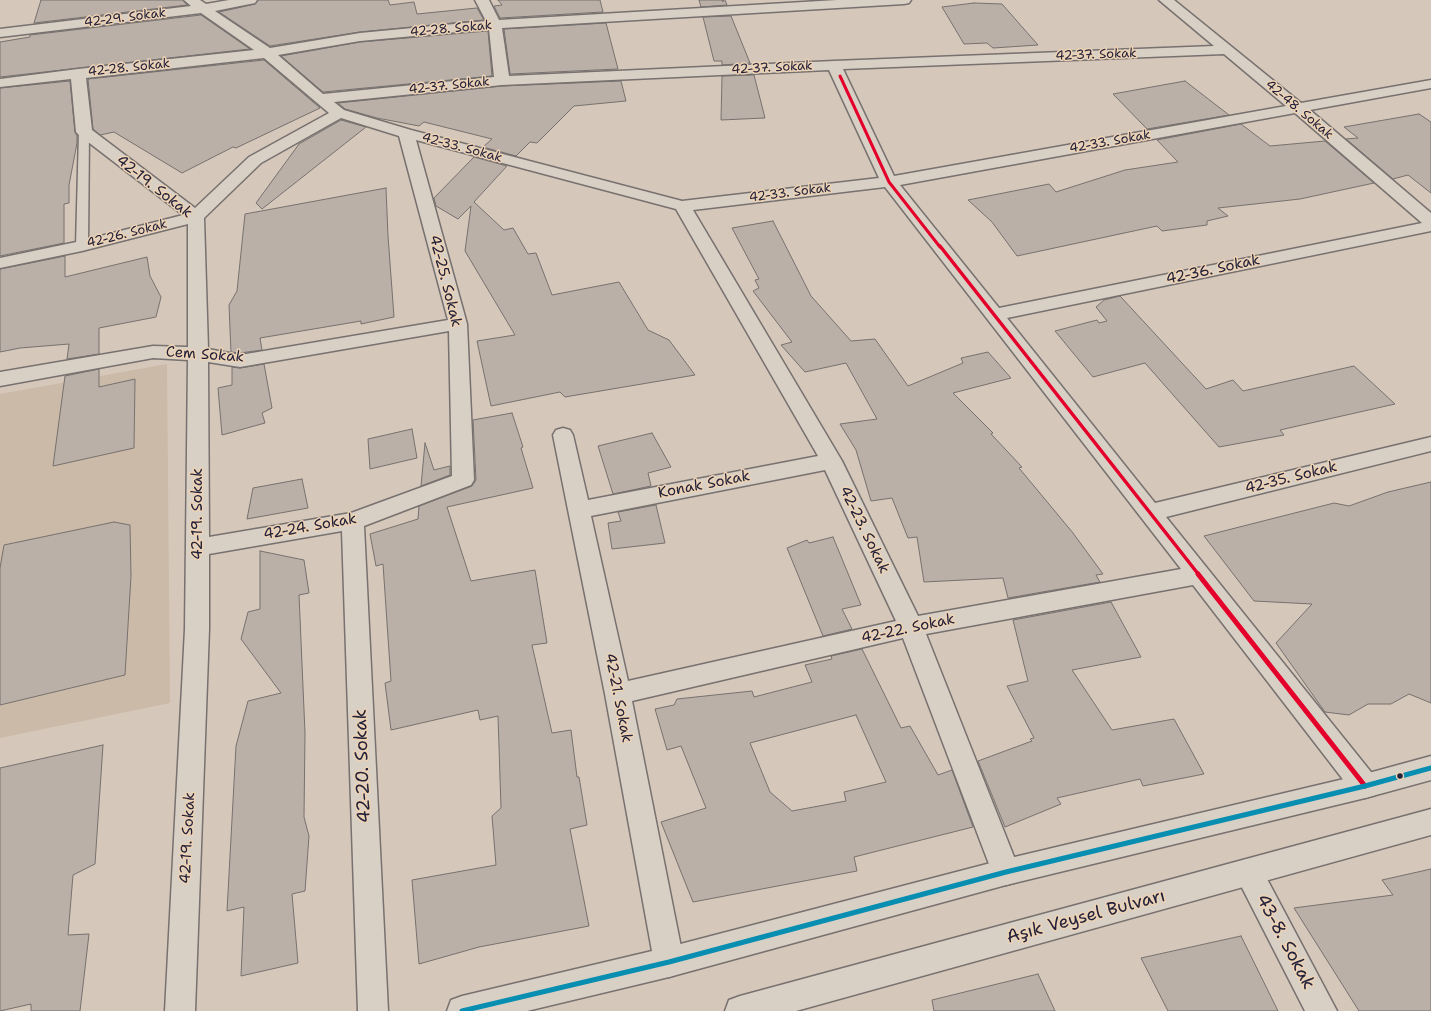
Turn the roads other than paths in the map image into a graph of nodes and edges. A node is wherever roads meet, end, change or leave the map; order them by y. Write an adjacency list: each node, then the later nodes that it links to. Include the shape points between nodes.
1 (250, 0): 6 (street, 42-29. Sokak)
2 (482, 0): 7 (street)
3 (904, 0): 5 (street, 42-28. Sokak)
4 (1166, 0): 9 (street, 42-48. Sokak)
5 (878, 1): 7 (street, 42-28. Sokak)
6 (196, 4): 8 (street, 42-29. Sokak); 10 (street, 42-33. Sokak)
7 (495, 24): 10 (street, 42-28. Sokak, via 360,37); 13 (street)
8 (0, 33)
9 (1225, 50): 11 (street, 42-37. Sokak); 17 (street, 42-48. Sokak)
10 (267, 53): 12 (street, 42-28. Sokak); 16 (street, 42-33. Sokak)
11 (834, 65): 13 (street, 42-37. Sokak); 21 (street)
12 (78, 73): 14 (street, 42-28. Sokak); 19 (street)
13 (502, 80): 16 (street, 42-37. Sokak)
14 (0, 82)
15 (1431, 84): 17 (street, 42-33. Sokak)
16 (320, 99): 18 (street, 42-33. Sokak)
17 (1297, 107): 21 (street, 42-33. Sokak); 24 (street, 42-48. Sokak)
18 (339, 113): 20 (street, 42-33. Sokak); 23 (street, 42-26. Sokak, via 255,160)
19 (84, 132): 23 (street, 42-19. Sokak); 26 (lane)
20 (406, 133): 22 (street, 42-33. Sokak); 29 (street, 42-25. Sokak)
21 (889, 182): 22 (street, 42-33. Sokak); 28 (street)
22 (682, 206): 34 (street, 42-23. Sokak)
23 (196, 217): 26 (street, 42-26. Sokak); 30 (street, 42-19. Sokak)
24 (1431, 222)
25 (1431, 226): 28 (street, 42-36. Sokak)
26 (82, 246): 27 (street, 42-26. Sokak)
27 (0, 263)
28 (995, 315): 37 (street)
29 (458, 324): 30 (street, Cem Sokak, via 240,360); 35 (street, 42-25. Sokak)
30 (198, 354): 31 (street, Cem Sokak, via 153,352); 39 (street, 42-19. Sokak)
31 (0, 379)
32 (564, 435): 36 (street, 42-21. Sokak)
33 (1431, 444): 37 (street, 42-35. Sokak)
34 (831, 461): 36 (street, Konak Sokak); 41 (street, 42-23. Sokak)
35 (463, 480): 38 (street, 42-24. Sokak)
36 (578, 510): 42 (street, 42-21. Sokak)
37 (1151, 512): 40 (street)
38 (353, 521): 39 (street, 42-24. Sokak); 50 (street, 42-20. Sokak)
39 (198, 547): 49 (street, 42-19. Sokak, via 197,637)
40 (1200, 575): 41 (street, 42-22. Sokak); 44 (street)
41 (911, 627): 42 (street, 42-22. Sokak); 46 (street, 42-23. Sokak)
42 (618, 694): 48 (street, 42-21. Sokak)
43 (1431, 768): 44 (street)
44 (1365, 786): 46 (street)
45 (1431, 822): 47 (street, Aşık Veysel Bulvarı)
46 (1006, 872): 48 (street)
47 (1248, 872): 52 (street, Aşık Veysel Bulvarı); 53 (street, 43-8. Sokak)
48 (669, 962): 51 (street)
49 (180, 1011)
50 (373, 1011)
51 (462, 1011)
52 (740, 1011)
53 (1322, 1011)

